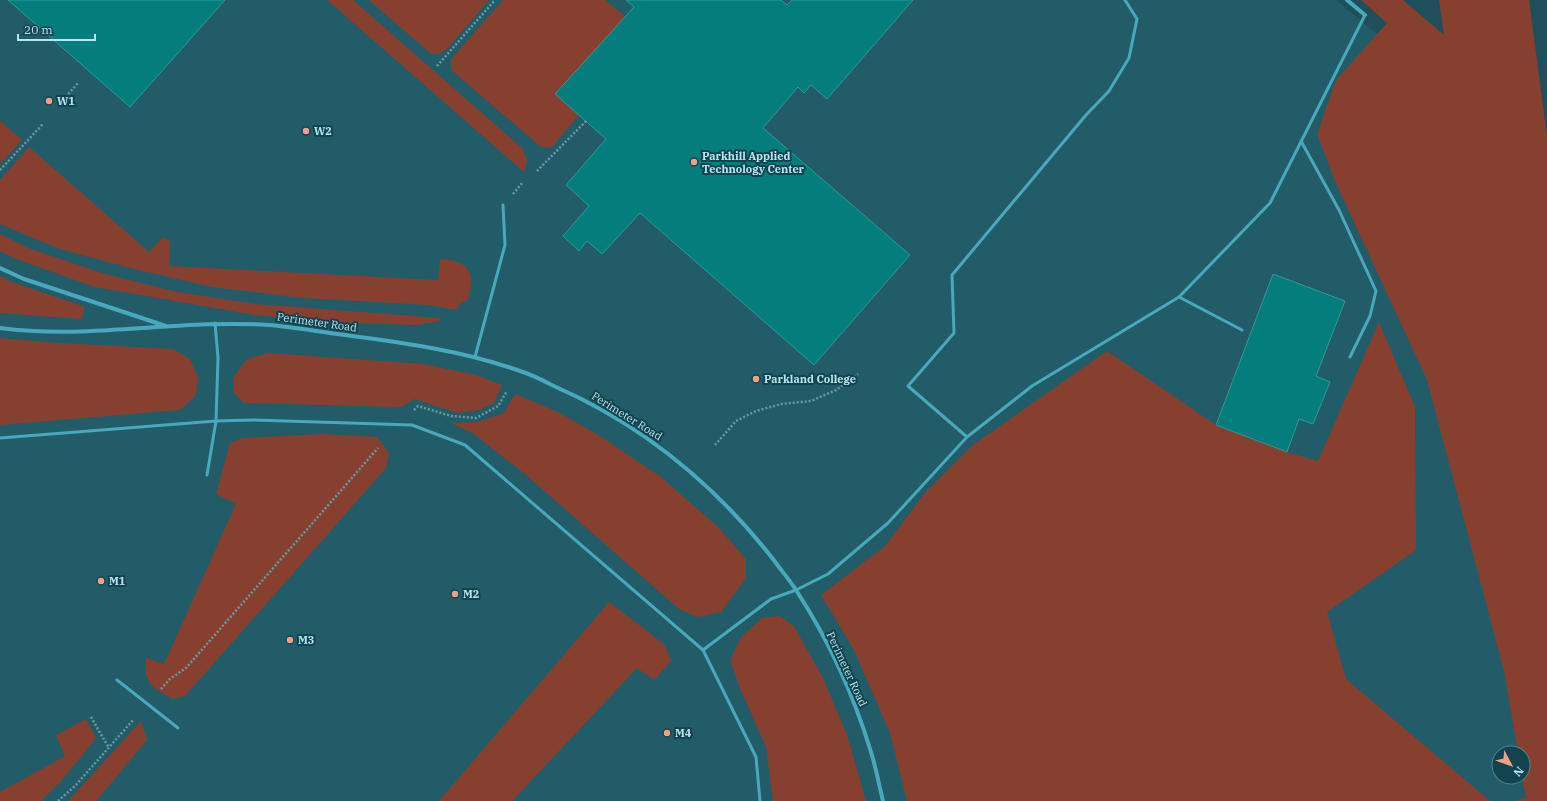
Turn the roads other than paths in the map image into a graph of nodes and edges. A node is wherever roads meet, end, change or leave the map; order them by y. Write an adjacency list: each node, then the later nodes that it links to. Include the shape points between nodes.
1 (1125, 0): 15 (lane, via 1137,20 1129,58 1109,91 952,275 954,333 908,386)
2 (1347, 0): 3 (street)
3 (1365, 15): 4 (lane)
4 (1301, 141): 7 (lane, via 1270,202); 13 (lane, via 1339,210 1376,291 1370,316)
5 (503, 206): 12 (lane, via 505,245)
6 (0, 268): 9 (street, Perimeter Road, via 24,279)
7 (1179, 297): 11 (lane); 15 (lane, via 1032,386)
8 (215, 323): 9 (street, Perimeter Road); 12 (street, Perimeter Road, via 269,325 424,346); 14 (lane, via 218,358)
9 (168, 327): 10 (street, Perimeter Road, via 72,333)
10 (0, 328)
11 (1242, 330)
12 (475, 357): 18 (street, Perimeter Road, via 524,372 586,400 637,430 681,463 728,507 761,544)
13 (1350, 358)
14 (216, 421): 16 (lane); 17 (lane); 19 (lane, via 412,425 465,445)
15 (966, 437): 18 (lane, via 888,523 828,574)
16 (0, 438)
17 (207, 475)
18 (796, 590): 19 (lane, via 770,599); 23 (street, Perimeter Road, via 827,644 856,707 872,754)
19 (703, 650): 22 (lane, via 756,757)
20 (117, 680): 21 (lane)
21 (178, 728)
22 (760, 801)
23 (883, 801)

